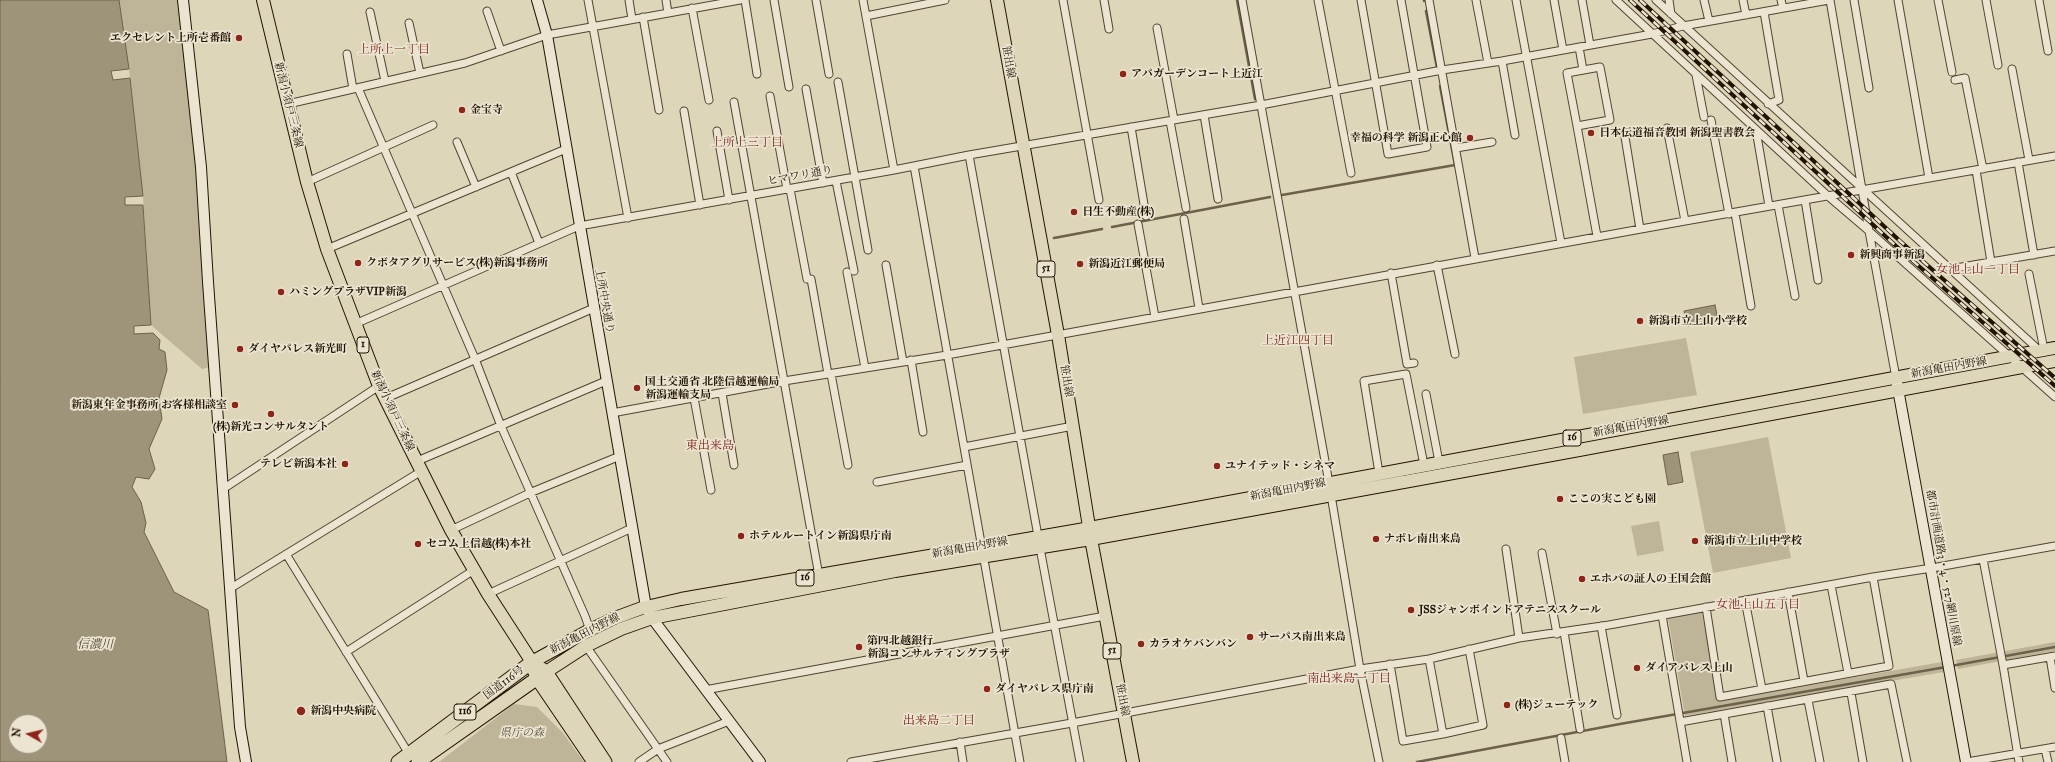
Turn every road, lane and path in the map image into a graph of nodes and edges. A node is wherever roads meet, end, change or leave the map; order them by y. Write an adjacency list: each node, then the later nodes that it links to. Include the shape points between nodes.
1 (183, 0): 208 (street, via 201,167)
2 (263, 0): 88 (main road, 新潟小須戸三条線 / 1)
3 (537, 0): 56 (street, 上所中央通り)
4 (588, 0): 52 (street)
5 (629, 0): 48 (street)
6 (666, 0): 43 (street)
7 (740, 0): 37 (street)
8 (745, 0): 72 (street)
9 (774, 0): 80 (street)
10 (816, 0): 73 (street)
11 (863, 0): 46 (street)
12 (945, 0): 46 (street)
13 (997, 0): 106 (main road, 笹出線 / 51)
14 (1063, 0): 101 (street)
15 (1104, 0): 54 (street)
16 (1242, 0): 90 (street)
17 (1318, 0): 84 (street)
18 (1361, 0): 79 (street)
19 (1401, 0): 74 (street)
20 (1429, 0): 68 (street)
21 (1476, 0): 65 (street)
22 (1516, 0): 63 (street)
23 (1554, 0): 59 (street)
24 (1582, 0): 57 (street)
25 (1616, 0): 55 (street)
26 (1656, 0): 44 (street)
27 (1668, 0): 44 (street)
28 (1704, 0): 49 (street)
29 (1743, 0): 45 (street)
30 (1781, 0): 39 (street)
31 (1829, 0): 39 (street, ヒマワリ通り); 126 (street)
32 (1854, 0): 82 (street)
33 (1898, 0): 120 (street)
34 (1938, 0): 70 (street)
35 (1986, 0): 66 (street)
36 (2039, 0): 61 (street)
37 (701, 3): 38 (street)
38 (692, 8): 43 (street); 86 (street)
39 (1783, 8): 42 (street, ヒマワリ通り)
40 (487, 11): 60 (street)
41 (370, 12): 77 (street)
42 (1764, 12): 45 (street, ヒマワリ通り); 89 (street, via 1779,100)
43 (668, 13): 47 (street)
44 (1671, 14): 51 (street)
45 (1746, 15): 49 (street, ヒマワリ通り)
46 (866, 16): 116 (street)
47 (643, 17): 48 (street); 91 (street)
48 (632, 20): 52 (street)
49 (1709, 21): 51 (street, ヒマワリ通り)
50 (409, 23): 71 (street)
51 (1683, 26): 55 (street, ヒマワリ通り); 89 (street)
52 (593, 27): 56 (street); 140 (street)
53 (1157, 28): 94 (street)
54 (1109, 29)
55 (1652, 34): 57 (street, ヒマワリ通り); 75 (street)
56 (547, 35): 60 (street); 109 (street, 上所中央通り)
57 (1590, 46): 58 (street, ヒマワリ通り)
58 (1579, 47): 59 (street, ヒマワリ通り); 69 (street)
59 (1563, 50): 63 (street, ヒマワリ通り)
60 (501, 51): 71 (street, via 466,63)
61 (2048, 51)
62 (347, 54): 83 (street)
63 (1526, 57): 64 (street, ヒマワリ通り); 149 (street)
64 (1502, 61): 65 (street, ヒマワリ通り); 102 (street)
65 (1488, 63): 68 (street, ヒマワリ通り)
66 (1998, 65)
67 (2012, 69): 112 (street)
68 (1442, 70): 74 (street, ヒマワリ通り); 108 (street)
69 (1583, 70): 96 (street, via 1567,73); 96 (street, via 1600,67 1610,120)
70 (1952, 72)
71 (420, 73): 77 (street)
72 (757, 74)
73 (828, 74)
74 (1415, 75): 79 (street, ヒマワリ通り); 79 (street, via 1427,147 1388,154)
75 (1696, 75): 99 (street); 137 (street)
76 (1955, 80): 115 (street, via 1965,78)
77 (385, 81): 83 (street)
78 (838, 82): 119 (street)
79 (1376, 82): 84 (street, ヒマワリ通り)
80 (789, 87)
81 (806, 88): 123 (street)
82 (1869, 88)
83 (356, 89): 88 (street); 107 (street)
84 (1334, 90): 90 (street, ヒマワリ通り); 118 (street)
85 (770, 96): 125 (street)
86 (709, 100)
87 (734, 102): 127 (street)
88 (288, 104): 122 (main road, 新潟小須戸三条線 / 1)
89 (1768, 104): 126 (street)
90 (1261, 105): 93 (street, ヒマワリ通り); 163 (street)
91 (659, 110)
92 (684, 111): 133 (street)
93 (1204, 115): 94 (street, ヒマワリ通り); 129 (street)
94 (1172, 120): 97 (street, ヒマワリ通り); 136 (street)
95 (433, 125): 107 (street)
96 (1577, 126): 147 (street)
97 (1131, 127): 101 (street, ヒマワリ通り); 139 (street)
98 (1667, 128): 142 (street)
99 (1756, 130): 128 (street); 135 (street)
100 (717, 131): 130 (street)
101 (1088, 135): 106 (street, ヒマワリ通り); 131 (street)
102 (1515, 135)
103 (1625, 137): 145 (street)
104 (457, 142): 124 (street)
105 (1492, 142): 108 (street)
106 (1024, 146): 110 (street, ヒマワリ通り); 170 (main road, 笹出線 / 51)
107 (383, 147): 122 (street); 138 (street)
108 (1456, 148): 154 (street)
109 (566, 149): 117 (street); 144 (street, 上所中央通り)
110 (970, 155): 114 (street, ヒマワリ通り); 171 (street)
111 (2055, 156): 112 (street)
112 (2029, 160): 113 (street)
113 (2018, 162): 115 (street); 153 (street)
114 (914, 166): 116 (street, ヒマワリ通り); 174 (street)
115 (1979, 169): 120 (street); 155 (street)
116 (894, 170): 119 (street, ヒマワリ通り)
117 (511, 172): 124 (street); 148 (street)
118 (1351, 173)
119 (854, 177): 121 (street, ヒマワリ通り); 151 (street)
120 (1929, 178): 126 (street)
121 (836, 181): 123 (street, ヒマワリ通り); 181 (street)
122 (307, 182): 150 (main road, 新潟小須戸三条線 / 1)
123 (823, 183): 125 (street, ヒマワリ通り)
124 (476, 187): 138 (street)
125 (789, 189): 127 (street, ヒマワリ通り); 182 (street)
126 (1862, 190): 128 (street); 146 (street); 158 (street)
127 (752, 196): 130 (street, ヒマワリ通り); 185 (street)
128 (1828, 196): 132 (street); 146 (street)
129 (1218, 199)
130 (729, 200): 133 (street, ヒマワリ通り)
131 (1099, 200)
132 (1805, 200): 134 (street); 161 (street)
133 (700, 205): 140 (street, ヒマワリ通り)
134 (1778, 205): 135 (street); 164 (street)
135 (1770, 206): 137 (street)
136 (1186, 208)
137 (1732, 213): 142 (street); 165 (street)
138 (413, 214): 150 (street); 162 (street)
139 (1146, 216)
140 (628, 218): 144 (street, ヒマワリ通り)
141 (1184, 219): 167 (street)
142 (1685, 221): 145 (street)
143 (1138, 224): 168 (street)
144 (580, 226): 148 (street, ヒマワリ通り); 166 (street, 上所中央通り)
145 (1640, 229): 147 (street)
146 (1869, 231): 175 (street); 183 (street)
147 (1597, 236): 149 (street)
148 (539, 243): 162 (street, ヒマワリ通り)
149 (1561, 243): 154 (street)
150 (327, 249): 169 (main road, 新潟小須戸三条線 / 1)
151 (868, 250)
152 (2055, 251): 153 (street)
153 (2034, 255): 155 (street)
154 (1475, 258): 157 (street)
155 (1991, 262): 158 (street)
156 (886, 265): 177 (street)
157 (1438, 265): 159 (street); 173 (street)
158 (1950, 269): 172 (street)
159 (1391, 274): 163 (street); 178 (street, via 1407,364)
160 (2029, 274): 172 (street)
161 (1818, 280)
162 (442, 285): 169 (street, ヒマワリ通り); 176 (street)
163 (1294, 291): 167 (street); 209 (street)
164 (1795, 296)
165 (1752, 306)
166 (594, 308): 176 (street); 184 (street, 上所中央通り)
167 (1199, 308): 168 (street)
168 (1155, 316): 170 (street)
169 (354, 324): 186 (main road, 新潟小須戸三条線 / 1)
170 (1058, 334): 171 (street); 195 (main road, 笹出線 / 51)
171 (1003, 344): 174 (street); 197 (street)
172 (2046, 350): 175 (main road, 新潟亀田内野線 / 16); 179 (street)
173 (1455, 354)
174 (947, 355): 177 (street); 198 (street)
175 (2008, 357): 180 (street); 183 (main road, 新潟亀田内野線 / 16)
176 (475, 359): 192 (street); 194 (street)
177 (907, 361): 181 (street); 196 (street)
178 (1414, 363)
179 (2053, 363): 180 (main road, 新潟亀田内野線 / 16)
180 (2022, 367): 187 (main road, 新潟亀田内野線 / 16); 190 (street)
181 (865, 368): 182 (street)
182 (829, 374): 185 (street); 202 (street)
183 (1896, 378): 187 (street, 都市計画道路3・4・527網川原線); 200 (main road, 新潟亀田内野線 / 16)
184 (606, 381): 193 (street, 上所中央通り); 194 (street)
185 (784, 381): 188 (street); 225 (street)
186 (379, 386): 192 (main road, 新潟小須戸三条線 / 1); 208 (street)
187 (1898, 391): 209 (main road, 新潟亀田内野線 / 16); 223 (street, 都市計画道路3・4・527網川原線)
188 (722, 393): 191 (street); 201 (street)
189 (1426, 394): 200 (street)
190 (2055, 397)
191 (694, 398): 193 (street); 210 (street)
192 (384, 399): 205 (main road, 新潟小須戸三条線 / 1)
193 (612, 413): 199 (street, 上所中央通り)
194 (501, 426): 205 (street); 211 (street)
195 (1073, 426): 197 (street); 214 (main road, 笹出線 / 51)
196 (923, 432)
197 (1020, 436): 198 (street); 215 (street)
198 (964, 447): 203 (street)
199 (620, 456): 211 (street); 212 (street, 上所中央通り)
200 (1438, 462): 204 (main road, 新潟亀田内野線 / 16)
201 (734, 465)
202 (848, 465)
203 (967, 465): 207 (street); 218 (street)
204 (1424, 465): 206 (main road, 新潟亀田内野線 / 16); 206 (street, via 1406,374 1364,381)
205 (418, 467): 213 (main road, 新潟小須戸三条線 / 1); 220 (street)
206 (1379, 474): 209 (main road, 新潟亀田内野線 / 16)
207 (877, 482)
208 (223, 489): 228 (street)
209 (1330, 489): 214 (main road, 新潟亀田内野線 / 16); 251 (street)
210 (711, 490)
211 (532, 492): 213 (street); 222 (street)
212 (632, 528): 222 (street); 232 (street, 上所中央通り)
213 (451, 530): 224 (main road, 新潟小須戸三条線 / 1)
214 (1090, 533): 215 (main road, 新潟亀田内野線 / 16); 235 (main road, 笹出線 / 51)
215 (1040, 542): 218 (main road, 新潟亀田内野線 / 16); 237 (street)
216 (2055, 546): 221 (street)
217 (1506, 548): 242 (street)
218 (983, 552): 225 (main road, 新潟亀田内野線 / 16); 236 (main road, 新潟亀田内野線 / 16); 241 (street)
219 (1542, 553): 240 (street)
220 (286, 554): 228 (street); 245 (street)
221 (1984, 559): 223 (street); 250 (street)
222 (561, 560): 230 (street); 239 (street)
223 (1932, 568): 226 (street); 299 (street, 都市計画道路3・4・527網川原線)
224 (474, 570): 230 (main road, 新潟小須戸三条線 / 1); 245 (street)
225 (819, 576): 232 (main road, 新潟亀田内野線 / 16)
226 (1873, 577): 227 (street); 252 (street, via 1889,666)
227 (1831, 585): 229 (street); 252 (street)
228 (231, 588): 278 (street, via 240,727)
229 (1788, 592): 231 (street); 254 (street)
230 (488, 594): 248 (main road, 新潟小須戸三条線 / 1)
231 (1745, 600): 233 (street); 256 (street)
232 (646, 607): 236 (street, 上所中央通り); 239 (main road, 新潟亀田内野線 / 16)
233 (1706, 607): 234 (street); 256 (street, via 1720,697)
234 (1662, 615): 238 (street); 264 (street)
235 (1105, 616): 237 (street); 261 (main road, 笹出線 / 51)
236 (652, 618): 243 (main road, 新潟亀田内野線 / 16); 257 (street, 上所中央通り)
237 (1055, 626): 241 (street); 266 (street)
238 (1601, 626): 240 (street); 263 (street)
239 (590, 630): 248 (main road, 新潟亀田内野線 / 16)
240 (1560, 633): 242 (street); 267 (street)
241 (998, 635): 257 (street); 268 (street)
242 (1519, 638): 244 (street)
243 (586, 646): 253 (main road, 新潟亀田内野線 / 16); 274 (street)
244 (1469, 649): 247 (street); 269 (street, via 1483,725)
245 (346, 652): 277 (street)
246 (2052, 656): 250 (street); 255 (street)
247 (1429, 659): 249 (street); 269 (street)
248 (532, 662): 253 (highway, 国道116号); 277 (highway, 国道116号 / 116)
249 (1390, 664): 251 (street); 269 (street, via 1403,741)
250 (2003, 665): 275 (street)
251 (1360, 669): 261 (street); 291 (street)
252 (1848, 673): 254 (street)
253 (541, 675): 277 (highway, 国道116号 / 116); 280 (highway, 国道116号); 281 (highway, 国道116号)
254 (1804, 681): 256 (street)
255 (2055, 688)
256 (1762, 689)
257 (705, 690): 265 (street, 上所中央通り)
258 (1851, 693): 259 (street); 297 (street); 298 (street, via 1892,684)
259 (1808, 700): 260 (street); 296 (street)
260 (1767, 706): 262 (street); 295 (street)
261 (1125, 713): 266 (street); 290 (main road, 笹出線 / 51)
262 (1724, 714): 264 (street); 294 (street)
263 (1617, 715)
264 (1680, 719): 293 (street)
265 (728, 721): 274 (street); 284 (street, 上所中央通り)
266 (1072, 723): 268 (street); 289 (street)
267 (1580, 729)
268 (1015, 733): 271 (street); 288 (street)
269 (1443, 734)
270 (1561, 738): 292 (street)
271 (960, 742): 276 (street); 287 (street)
272 (2055, 747): 273 (street)
273 (2045, 748): 275 (street); 301 (street)
274 (658, 749): 282 (street); 283 (street)
275 (2018, 753): 299 (street); 300 (street)
276 (893, 754): 285 (street); 286 (street)
277 (414, 758): 279 (highway, 国道116号 / 116)
278 (246, 762)
279 (398, 762)
280 (594, 762)
281 (605, 762)
282 (639, 762)
283 (667, 762)
284 (760, 762)
285 (851, 762)
286 (895, 762)
287 (963, 762)
288 (1020, 762)
289 (1080, 762)
290 (1133, 762)
291 (1379, 762)
292 (1565, 762)
293 (1687, 762)
294 (1732, 762)
295 (1776, 762)
296 (1820, 762)
297 (1863, 762)
298 (1907, 762)
299 (1966, 762)
300 (2019, 762)
301 (2048, 762)

